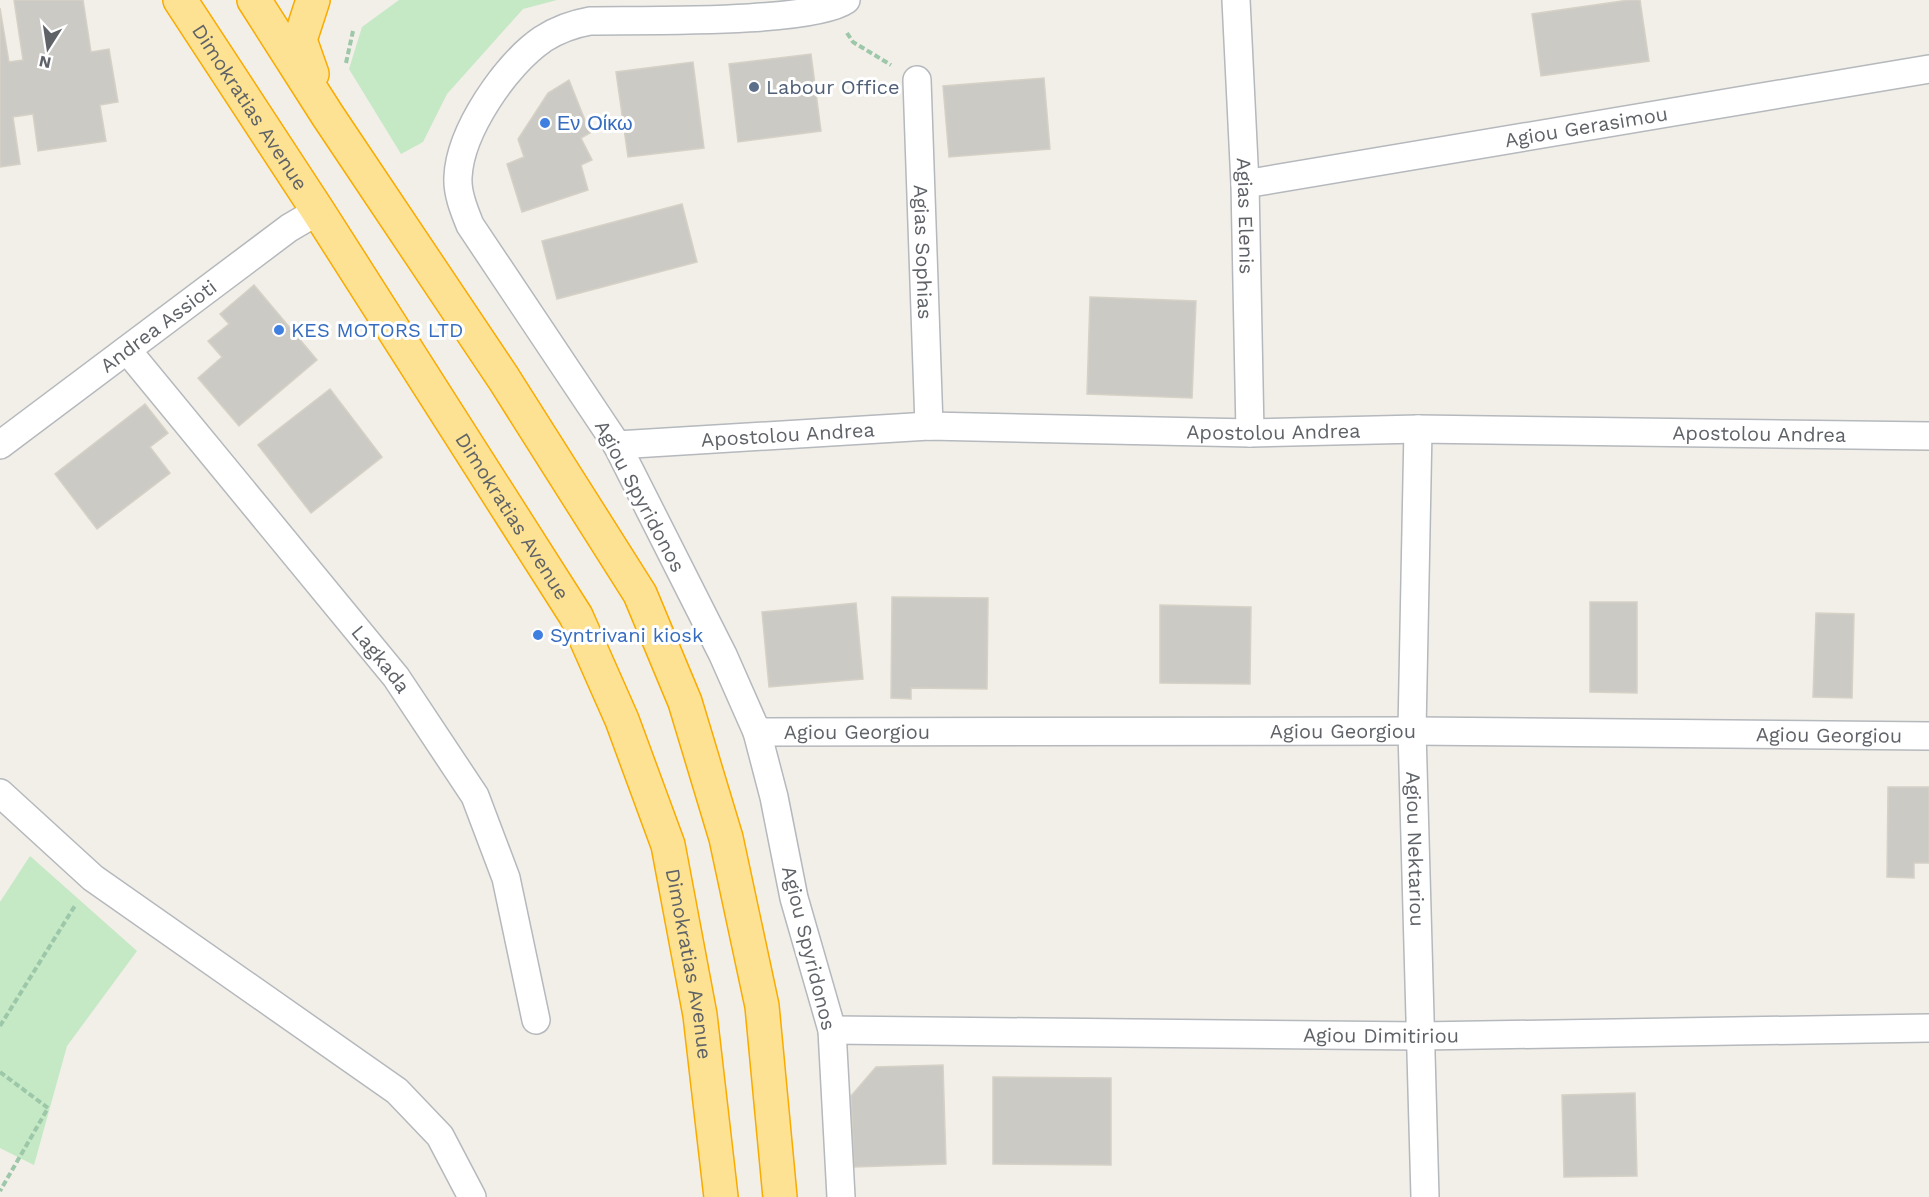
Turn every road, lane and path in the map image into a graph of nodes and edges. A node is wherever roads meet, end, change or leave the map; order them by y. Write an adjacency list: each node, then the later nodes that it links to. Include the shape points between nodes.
1 (180, 0): 12 (highway, Dimokratias Avenue)
2 (254, 0): 10 (highway)
3 (313, 0): 10 (highway, via 300,40)
4 (1236, 0): 11 (street, Agias Elenis)
5 (838, 4): 9 (path, via 853,42); 19 (street, Agiou Spyridonos, via 779,15 590,21 568,26 542,39 482,107 465,147 458,177 461,202 470,225)
6 (353, 31): 8 (path, via 345,63)
7 (1929, 69): 11 (street, Agiou Gerasimou)
8 (347, 72)
9 (917, 80): 14 (street, Agias Sophias)
10 (327, 116): 34 (highway, via 504,379 640,594 685,702 726,838 762,1006)
11 (1245, 184): 16 (street, Agias Elenis)
12 (318, 211): 13 (street, Andrea Assioti, via 289,228); 33 (highway, Dimokratias Avenue, via 576,616 622,720 668,845 700,1015)
13 (127, 350): 18 (street, Andrea Assioti); 25 (street, Lagkada, via 396,677 475,796 506,878)
14 (929, 426): 16 (street, Apostolou Andrea); 19 (street, Apostolou Andrea)
15 (1418, 429): 16 (street, Apostolou Andrea); 17 (street, Apostolou Andrea); 20 (street, Agiou Nektariou)
16 (1250, 433)
17 (1929, 436)
18 (0, 445)
19 (617, 445): 21 (street, Agiou Spyridonos, via 723,655)
20 (1412, 731): 21 (street, Agiou Georgiou); 22 (street, Agiou Georgiou); 29 (street, Agiou Nektariou)
21 (757, 732): 28 (street, Agiou Spyridonos, via 794,898)
22 (1929, 736)
23 (0, 793): 24 (street)
24 (93, 878): 26 (path); 32 (street, via 397,1091 440,1136)
25 (536, 1020)
26 (0, 1026)
27 (1929, 1028): 29 (street, Agiou Dimitiriou)
28 (832, 1030): 29 (street, Agiou Dimitiriou); 35 (street, Agiou Spyridonos)
29 (1421, 1036): 36 (street, Agiou Nektariou)
30 (0, 1072): 31 (path, via 48,1108)
31 (0, 1191)
32 (472, 1197)
33 (721, 1197)
34 (780, 1197)
35 (841, 1197)
36 (1425, 1197)

